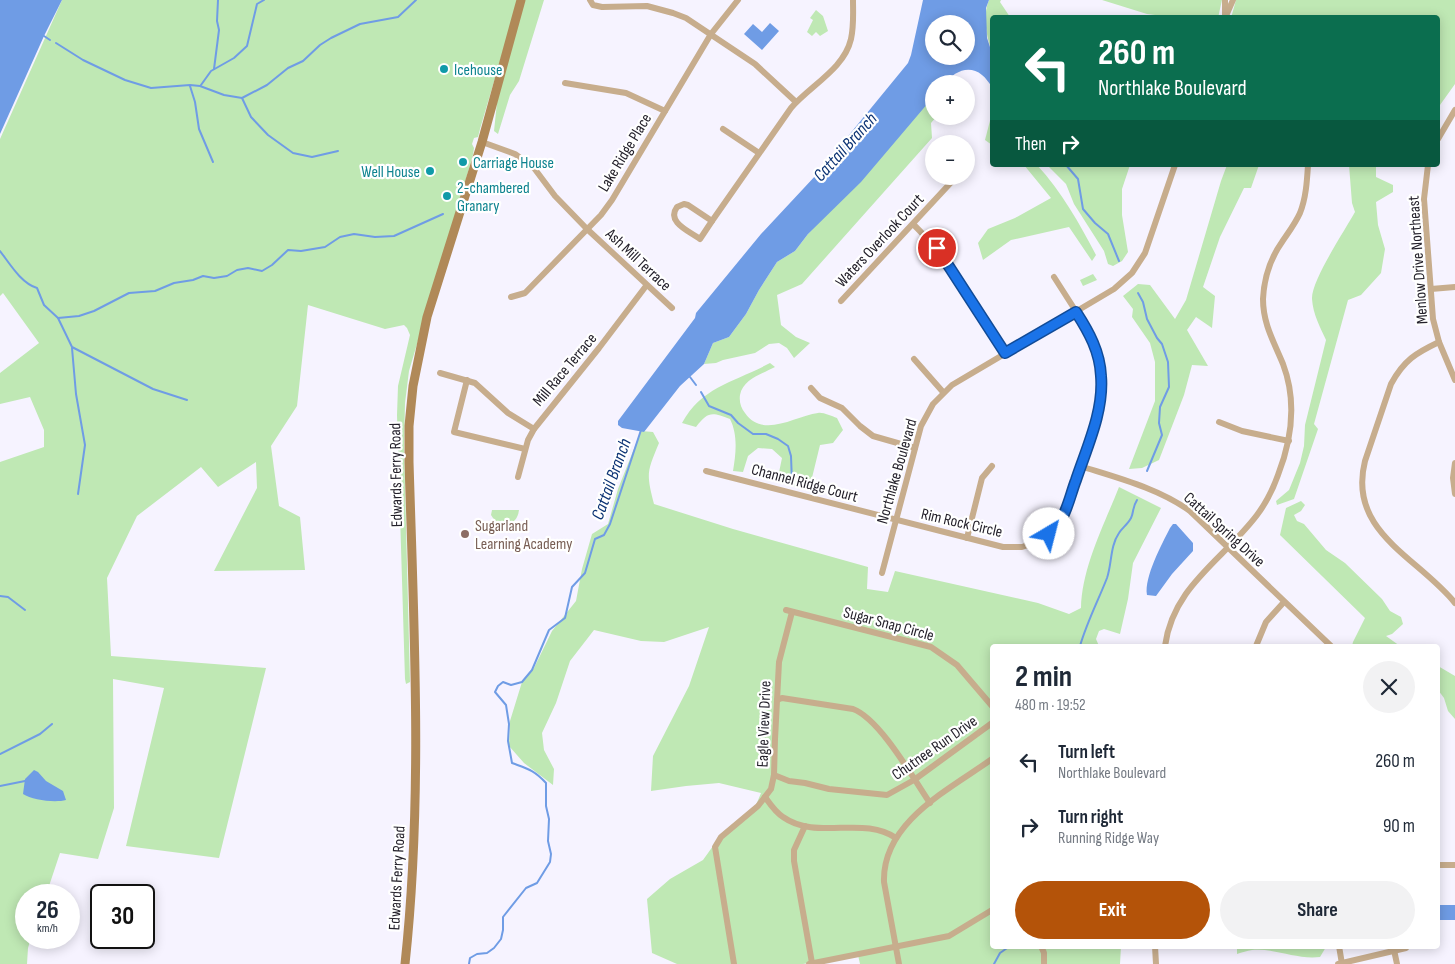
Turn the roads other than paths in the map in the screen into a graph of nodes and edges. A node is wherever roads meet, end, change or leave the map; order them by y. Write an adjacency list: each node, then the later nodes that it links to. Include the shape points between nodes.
1 (521, 0): 16 (main road, Edwards Ferry Road)
2 (590, 0): 9 (street, via 593,5 602,7 660,9 686,18)
3 (738, 0): 9 (street, Lake Ridge Place)
4 (853, 0): 11 (street, via 852,37 846,54 834,69)
5 (1225, 0): 7 (street)
6 (1233, 0): 8 (street)
7 (1225, 15)
8 (1226, 15)
9 (711, 34): 11 (street, via 756,64); 12 (street, Lake Ridge Place)
10 (566, 83): 12 (street, via 626,93)
11 (796, 102): 17 (street)
12 (665, 110): 24 (street, Lake Ridge Place, via 612,200)
13 (1455, 110): 15 (street)
14 (723, 129): 17 (street)
15 (1440, 136)
16 (482, 142): 24 (street, Ash Mill Terrace, via 526,160); 81 (main road, Edwards Ferry Road, via 432,298 411,403 409,462 416,754 414,868)
17 (758, 153): 22 (street)
18 (1174, 167): 32 (street, Northlake Boulevard, via 1139,264 1117,287)
19 (1308, 167): 43 (street, via 1300,214 1270,264 1264,293 1267,326 1283,366 1290,396)
20 (1428, 167): 28 (street, Menlow Drive Northeast, via 1424,199)
21 (949, 185): 23 (street, Waters Overlook Court)
22 (712, 221): 22 (street, via 684,204 673,214 678,224 700,238)
23 (913, 224): 30 (street, Waters Overlook Court); 34 (street, via 944,258)
24 (587, 229): 26 (street, Ash Mill Terrace); 29 (street, Lake Ridge Place, via 525,293)
25 (1054, 277): 32 (street, Rim Rock Circle)
26 (646, 286): 31 (street, Ash Mill Terrace); 42 (street, Mill Race Terrace)
27 (1455, 287): 28 (street)
28 (1431, 289): 33 (street, Menlow Drive Northeast)
29 (511, 297)
30 (841, 301)
31 (672, 308)
32 (1076, 312): 34 (street, Northlake Boulevard); 48 (street, Rim Rock Circle, via 1096,350 1102,381 1098,413)
33 (1439, 342): 38 (street, Menlow Drive Northeast); 57 (street, via 1417,353 1394,378 1365,460 1362,489 1369,514 1380,531)
34 (1005, 353): 40 (street, Northlake Boulevard)
35 (914, 359): 40 (street)
36 (440, 373): 37 (street)
37 (467, 380): 42 (street, via 480,386 508,413); 45 (street, via 454,432)
38 (1455, 380)
39 (811, 388): 44 (street, via 820,398 842,408 873,436)
40 (943, 392): 44 (street, Northlake Boulevard, via 927,414)
41 (1219, 422): 43 (street, via 1242,431)
42 (534, 429): 45 (street, Mill Race Terrace)
43 (1289, 441): 54 (street, via 1266,502 1250,525)
44 (915, 448): 52 (street, Northlake Boulevard)
45 (525, 450): 50 (street, Mill Race Terrace)
46 (1455, 463): 51 (street)
47 (992, 466): 53 (street, via 982,478)
48 (1080, 466): 53 (street, Rim Rock Circle, via 1061,520 1044,537 1012,548); 54 (street, Cattail Spring Drive, via 1166,496 1190,512)
49 (706, 470): 52 (street, Channel Ridge Court)
50 (518, 477)
51 (1455, 494)
52 (896, 521): 53 (street, Rim Rock Circle); 55 (street, Northlake Boulevard)
53 (966, 538)
54 (1228, 547): 56 (street, Cattail Spring Drive); 59 (street, via 1182,599 1172,617)
55 (882, 573)
56 (1284, 602): 60 (street, via 1266,622); 61 (street, Cattail Spring Drive)
57 (1455, 603)
58 (789, 611): 62 (street, Eagle View Drive, via 779,662); 63 (street, Sugar Snap Circle, via 931,647 956,665)
59 (1165, 644)
60 (1257, 644)
61 (1328, 644)
62 (777, 700): 66 (street, Eagle View Drive); 67 (street, via 782,698 861,712 894,748)
63 (990, 704)
64 (990, 724): 67 (street, Chutnee Run Drive)
65 (990, 760): 69 (street)
66 (774, 775): 67 (street, Chutnee Run Drive, via 828,789 877,795 892,793); 68 (street, Eagle View Drive, via 771,789)
67 (914, 780): 69 (street)
68 (765, 797): 70 (street, via 782,817); 82 (street, Eagle View Drive, via 715,847)
69 (930, 803): 71 (street, via 918,811)
70 (805, 826): 71 (street, via 866,827 887,832); 83 (street, via 794,850 794,861)
71 (896, 838): 75 (street, via 884,873)
72 (1440, 865): 73 (street)
73 (1455, 865)
74 (990, 911): 75 (street, via 949,936)
75 (896, 948): 83 (street); 84 (street)
76 (1042, 949): 85 (street)
77 (1156, 949): 86 (street)
78 (1338, 949): 87 (street)
79 (1400, 949): 80 (street)
80 (1394, 950): 87 (street); 88 (street)
81 (405, 964)
82 (734, 964)
83 (810, 964)
84 (899, 964)
85 (1044, 964)
86 (1156, 964)
87 (1341, 964)
88 (1397, 964)

